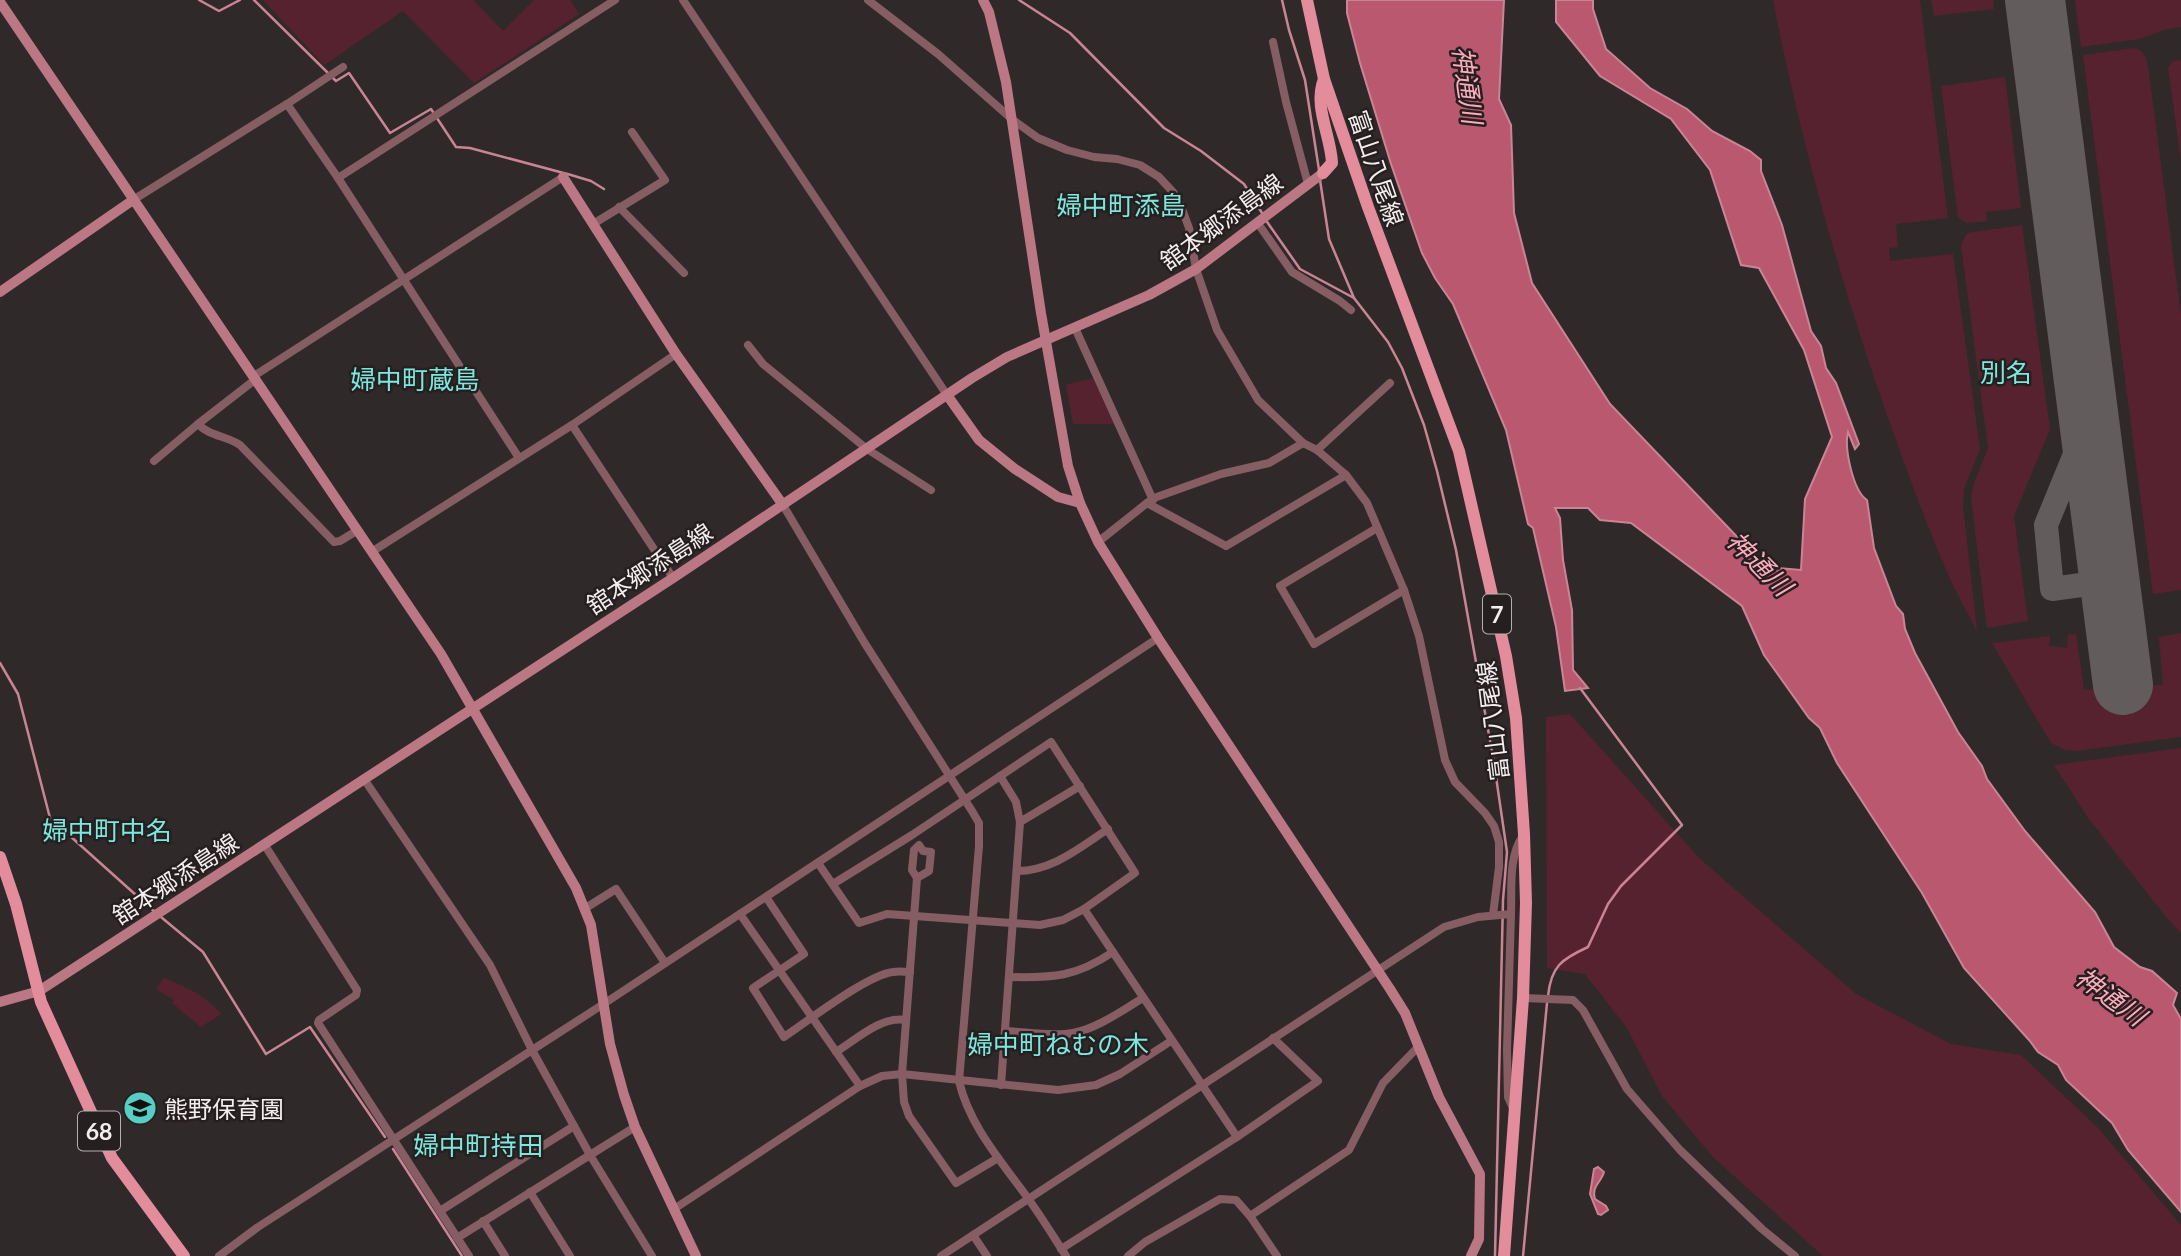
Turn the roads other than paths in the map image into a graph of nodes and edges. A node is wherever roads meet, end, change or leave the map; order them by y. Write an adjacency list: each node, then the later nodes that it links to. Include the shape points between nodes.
1 (615, 0): 14 (street)
2 (683, 0): 31 (street)
3 (868, 0): 11 (street)
4 (983, 0): 11 (street)
5 (1307, 0): 9 (main road, 富山八尾線 / 7)
6 (0, 2): 16 (street)
7 (1273, 42): 15 (street, via 1286,102)
8 (343, 67): 10 (street)
9 (1324, 79): 15 (main road, via 1320,90 1332,163); 59 (main road, 富山八尾線 / 7, via 1460,451 1512,693)
10 (287, 104): 14 (street); 16 (street)
11 (1013, 120): 20 (street, via 1066,150 1140,165 1159,177 1181,206); 26 (street)
12 (632, 132): 17 (street, via 664,180)
13 (563, 177): 19 (street); 22 (street)
14 (338, 178): 22 (street)
15 (1317, 178): 18 (street, 舘本郷添島線)
16 (133, 200): 23 (street); 29 (street)
17 (619, 207): 19 (street); 21 (street)
18 (1257, 222): 20 (street, 舘本郷添島線); 24 (street, via 1292,272)
19 (593, 224): 28 (street)
20 (1196, 270): 25 (street, 舘本郷添島線); 34 (street, via 1217,330 1258,400)
21 (684, 273)
22 (405, 280): 29 (street); 37 (street)
23 (0, 292)
24 (1352, 310)
25 (1075, 328): 26 (street, 舘本郷添島線); 41 (street)
26 (1047, 340): 31 (street, 舘本郷添島線, via 1007,357); 42 (street, via 1068,467)
27 (748, 345): 35 (street, via 764,364)
28 (676, 354): 33 (street); 43 (street)
29 (255, 377): 32 (street); 45 (street)
30 (1391, 383): 36 (street)
31 (947, 394): 35 (street, 舘本郷添島線); 42 (street, via 979,440 1058,497)
32 (198, 424): 38 (street); 45 (street, via 240,445 334,542)
33 (572, 425): 37 (street); 48 (street)
34 (1303, 443): 36 (street); 41 (street, via 1269,463 1221,474)
35 (867, 449): 40 (street); 43 (street, 舘本郷添島線)
36 (1317, 450): 39 (street)
37 (519, 458): 47 (street)
38 (154, 461)
39 (1346, 475): 41 (street, via 1227,546); 44 (street, via 1367,503)
40 (931, 490)
41 (1150, 502): 46 (street)
42 (1080, 503): 46 (street)
43 (783, 505): 48 (street, 舘本郷添島線); 52 (street)
44 (1377, 528): 49 (street); 49 (street, via 1280,586 1314,644)
45 (358, 530): 47 (street)
46 (1098, 542): 50 (street)
47 (373, 551): 51 (street)
48 (673, 578): 51 (street, 舘本郷添島線)
49 (1404, 590): 72 (street, via 1419,636 1445,760 1454,782 1485,813 1499,842)
50 (1158, 638): 52 (street); 79 (street)
51 (473, 708): 54 (street, 舘本郷添島線); 69 (street)
52 (950, 776): 56 (street); 64 (street)
53 (1000, 776): 55 (street, via 1051,742); 56 (street); 57 (street, via 1016,802)
54 (364, 779): 61 (street, 舘本郷添島線); 93 (street, via 489,965)
55 (1080, 786): 57 (street); 58 (street)
56 (965, 799): 60 (street); 74 (street, via 979,823)
57 (1020, 822): 65 (street)
58 (1108, 829): 65 (street, via 1055,863); 70 (street, via 1135,873)
59 (1524, 834): 72 (street, via 1517,844); 84 (main road, 富山八尾線 / 7)
60 (912, 835): 62 (street); 67 (street)
61 (264, 844): 82 (street, 舘本郷添島線); 104 (street, via 358,990 318,1023)
62 (919, 845): 66 (street, via 912,870); 66 (street, via 931,852 929,871)
63 (0, 858): 82 (main road, 68)
64 (818, 863): 67 (street); 68 (street)
65 (1017, 872): 75 (street)
66 (917, 878): 73 (street)
67 (833, 884): 73 (street, via 859,923 887,914)
68 (766, 897): 71 (street); 78 (street, via 804,954)
69 (584, 909): 77 (street, via 616,888); 86 (street, via 591,925)
70 (1084, 909): 75 (street, via 1040,925); 76 (street)
71 (740, 914): 77 (street); 78 (street)
72 (1502, 914): 79 (street, via 1444,927); 100 (street, via 1508,1097)
73 (914, 915): 74 (street); 80 (street)
74 (973, 919): 75 (street); 96 (street)
75 (1014, 923): 81 (street)
76 (1112, 952): 81 (street, via 1070,973 1048,978); 83 (street)
77 (665, 963): 86 (street)
78 (779, 970): 87 (street); 87 (street, via 753,988 785,1037)
79 (1377, 970): 90 (street); 92 (street, via 1405,1013)
80 (910, 972): 87 (street, via 881,975); 88 (street)
81 (1010, 977): 89 (street)
82 (39, 991): 85 (street, 舘本郷添島線); 116 (main road, 68, via 112,1158)
83 (1143, 998): 89 (street, via 1105,1021 1074,1032); 91 (street)
84 (1523, 998): 100 (main road, 富山八尾線 / 7); 129 (street, via 1573,1000 1627,1089 1680,1150)
85 (0, 1002)
86 (604, 1003): 93 (street); 102 (street, via 614,1061)
87 (813, 1018): 94 (street)
88 (906, 1020): 94 (street, via 885,1021); 95 (street)
89 (1006, 1031): 97 (street)
90 (1273, 1038): 99 (street); 103 (street, via 1318,1081)
91 (1171, 1041): 97 (street, via 1096,1085 1058,1090); 99 (street)
92 (1419, 1046): 111 (street, via 1383,1083 1349,1150); 127 (street, via 1439,1097 1480,1174 1479,1239)
93 (532, 1050): 101 (street); 104 (street)
94 (836, 1052): 98 (street)
95 (902, 1074): 96 (street); 98 (street, via 882,1076); 106 (street, via 909,1116 956,1183)
96 (959, 1081): 97 (street); 106 (street, via 963,1100)
97 (1001, 1085)
98 (860, 1086): 109 (street)
99 (1202, 1087): 103 (street); 108 (street)
100 (1514, 1111): 128 (main road, 富山八尾線 / 7)
101 (574, 1126): 105 (street); 110 (street)
102 (635, 1126): 105 (street); 109 (street)
103 (1237, 1137): 115 (street)
104 (394, 1139): 110 (street); 117 (street)
105 (590, 1155): 107 (street); 121 (street)
106 (998, 1158): 108 (street)
107 (530, 1192): 112 (street); 120 (street)
108 (1029, 1199): 113 (street); 115 (street)
109 (674, 1209): 122 (street)
110 (440, 1211): 114 (street)
111 (1250, 1216): 125 (street, via 1236,1200 1220,1199); 126 (street)
112 (483, 1222): 114 (street); 119 (street)
113 (973, 1235): 123 (street); 124 (street)
114 (457, 1238): 118 (street)
115 (1063, 1252)
116 (184, 1256)
117 (219, 1256)
118 (469, 1256)
119 (505, 1256)
120 (570, 1256)
121 (652, 1256)
122 (696, 1256)
123 (941, 1256)
124 (987, 1256)
125 (1128, 1256)
126 (1277, 1256)
127 (1471, 1256)
128 (1504, 1256)
129 (1795, 1256)

